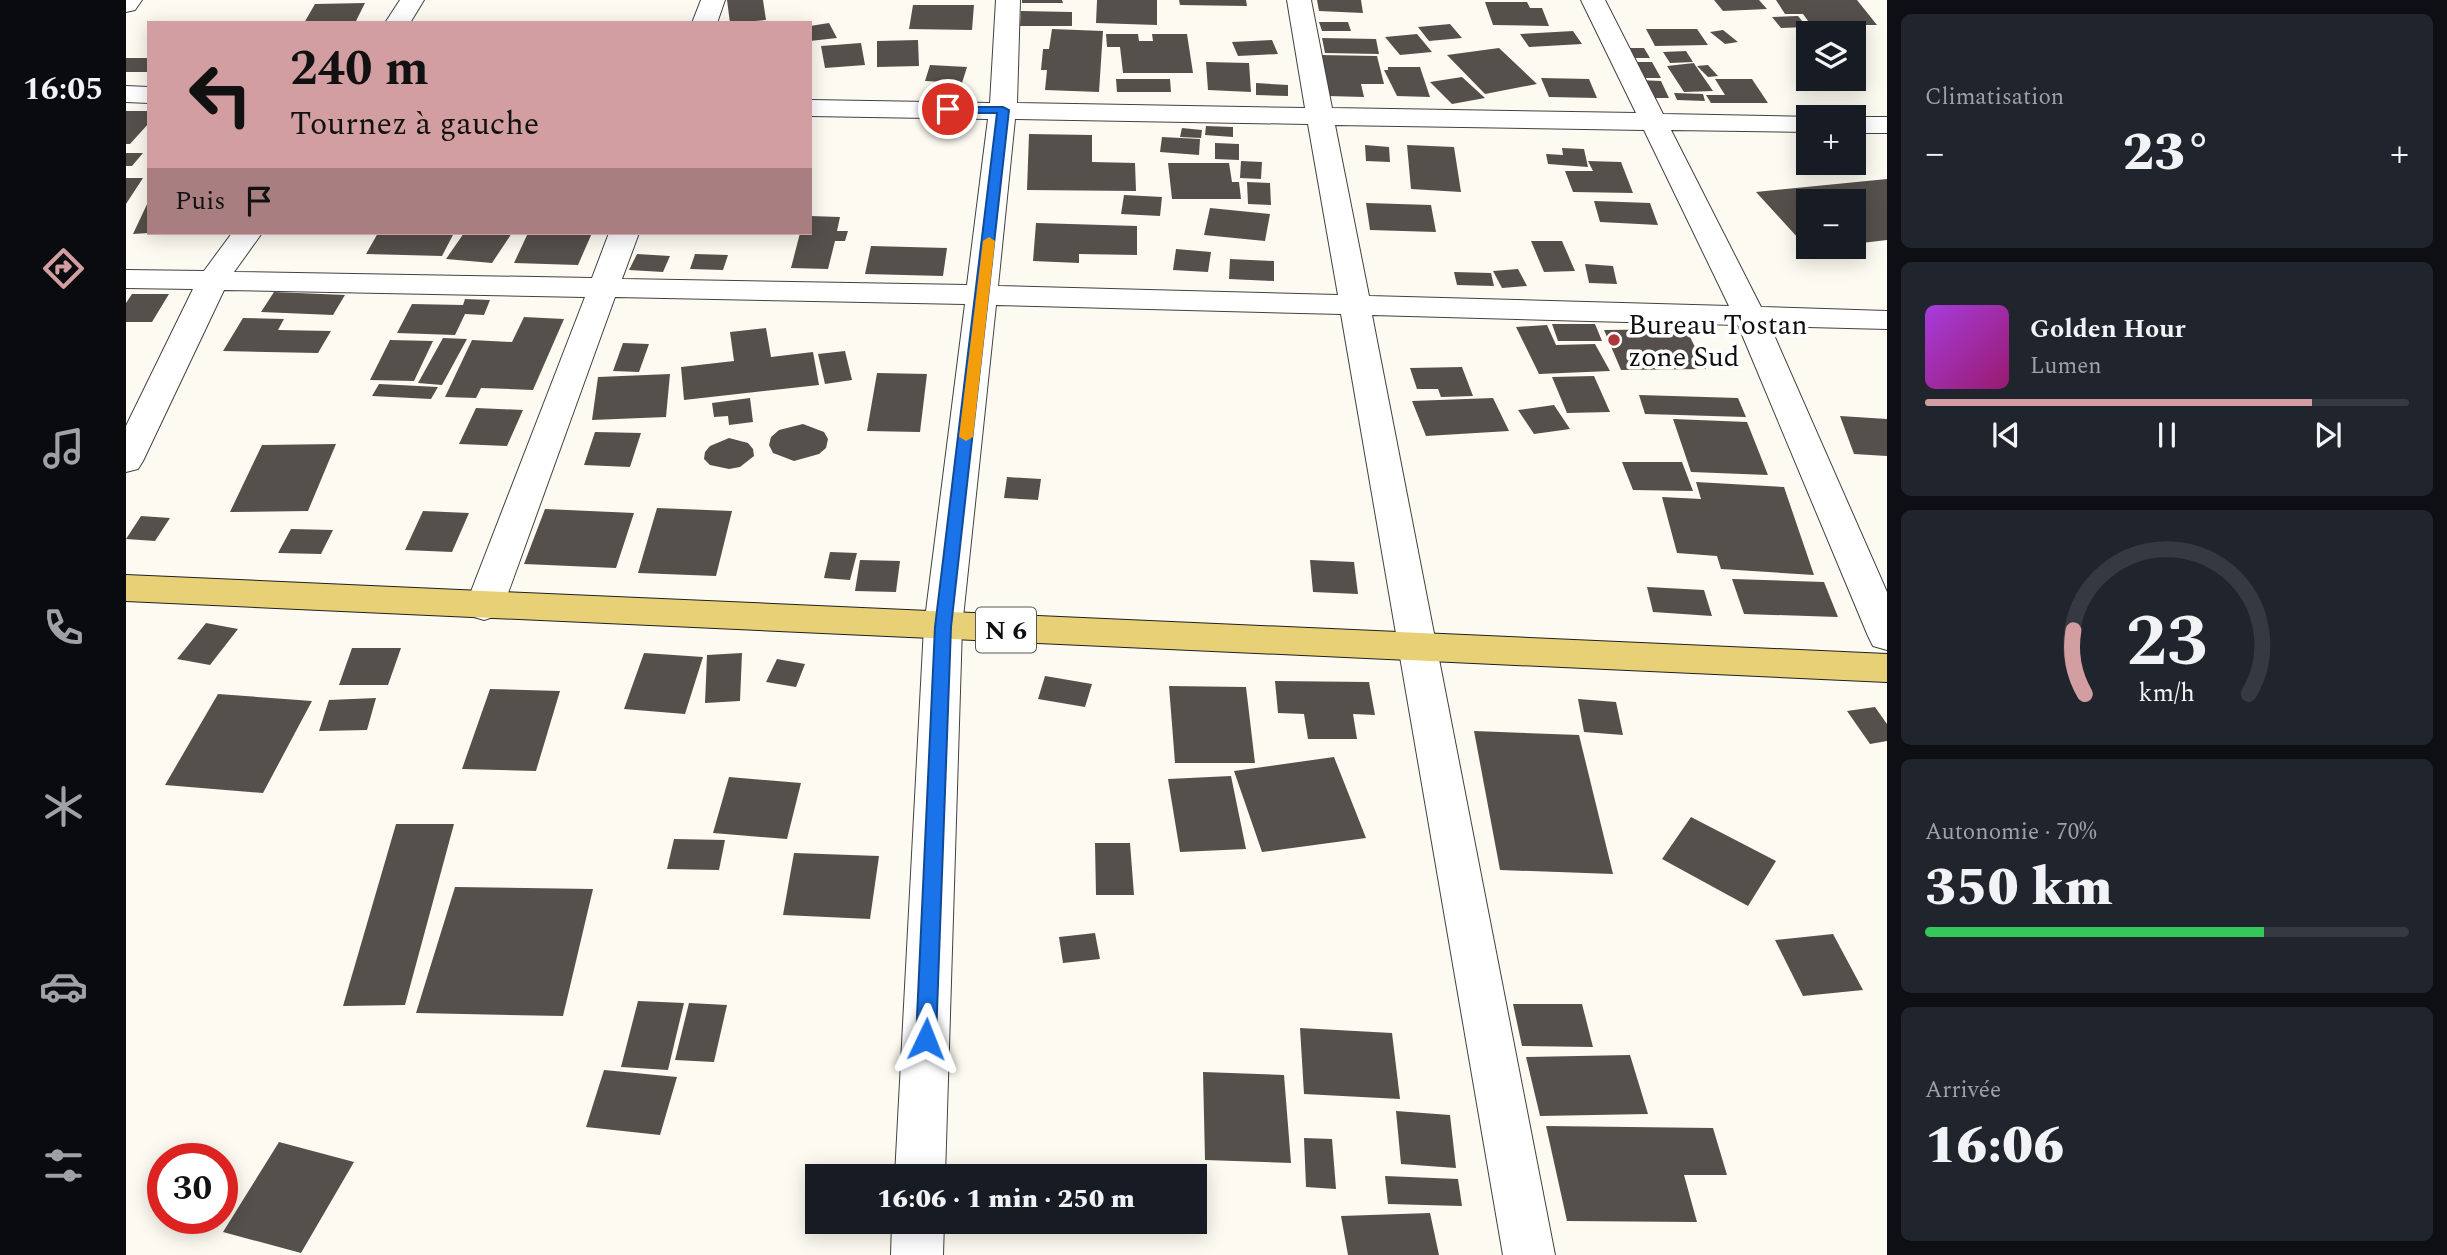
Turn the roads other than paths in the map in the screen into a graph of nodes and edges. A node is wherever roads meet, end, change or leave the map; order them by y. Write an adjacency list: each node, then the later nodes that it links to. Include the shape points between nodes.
1 (131, 0): 7 (street)
2 (412, 0): 8 (street)
3 (713, 0): 9 (street)
4 (1008, 0): 13 (street)
5 (1299, 0): 14 (street)
6 (1593, 0): 15 (street)
7 (126, 5)
8 (398, 21)
9 (705, 21)
10 (126, 94): 11 (street)
11 (147, 94)
12 (812, 108): 13 (street)
13 (1003, 110): 14 (street); 24 (street)
14 (1323, 115): 15 (street); 25 (street)
15 (1656, 124): 16 (street); 26 (street)
16 (1796, 124)
17 (1866, 125): 18 (street)
18 (1887, 125)
19 (246, 235): 22 (street)
20 (623, 235): 23 (street)
21 (126, 279): 22 (street)
22 (213, 280): 23 (street); 28 (street)
23 (603, 286): 24 (street); 30 (street)
24 (983, 295): 25 (street); 31 (street)
25 (1356, 304): 26 (street); 33 (street)
26 (1750, 316): 27 (street); 32 (street)
27 (1887, 320)
28 (126, 461)
29 (126, 588): 30 (main road, N 6)
30 (484, 607): 31 (main road, N 6)
31 (943, 627): 33 (main road, N 6); 35 (street)
32 (1887, 636)
33 (1420, 649): 34 (main road, N 6); 38 (street)
34 (1887, 668)
35 (921, 1164)
36 (918, 1234): 37 (street)
37 (917, 1255)
38 (1529, 1255)

